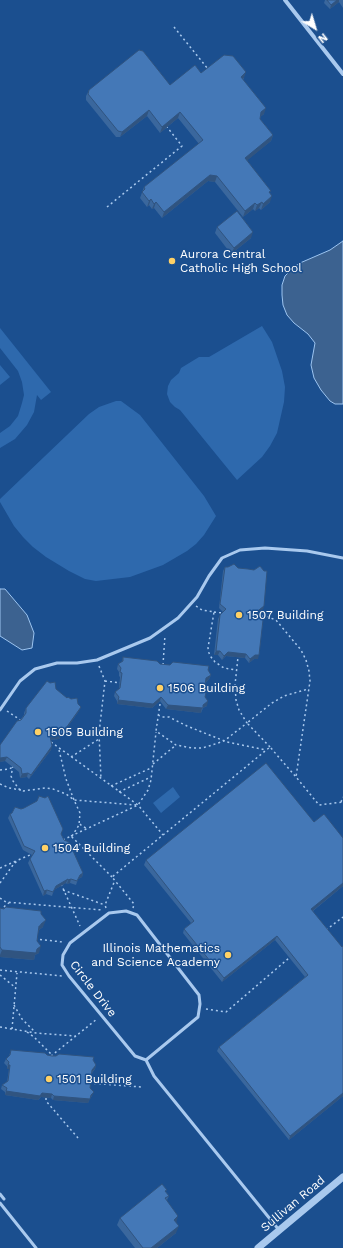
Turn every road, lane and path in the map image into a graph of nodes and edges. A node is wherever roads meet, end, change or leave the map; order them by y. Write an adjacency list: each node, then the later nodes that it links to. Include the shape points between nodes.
1 (285, 0): 4 (street)
2 (174, 27): 3 (path)
3 (209, 71)
4 (343, 74)
5 (167, 127): 6 (path, via 182,146)
6 (108, 207)
7 (343, 558): 8 (lane, via 266,548 240,550 222,558)
8 (192, 603): 9 (path, via 202,610); 12 (lane)
9 (214, 612): 10 (path); 16 (path, via 209,653 219,665)
10 (222, 613)
11 (257, 617): 19 (path, via 265,616 276,620 301,650 309,671)
12 (166, 627): 14 (lane, via 150,638); 15 (path)
13 (238, 655): 16 (path)
14 (97, 660): 17 (path); 21 (lane, via 56,663 35,669 20,681)
15 (163, 669)
16 (236, 670): 24 (path, via 236,700)
17 (105, 681): 18 (path); 26 (path)
18 (125, 684)
19 (308, 689): 24 (path, via 284,696); 40 (path)
20 (160, 704): 22 (path)
21 (1, 708): 23 (path)
22 (158, 715): 25 (path); 27 (path, via 169,717)
23 (22, 721)
24 (248, 723): 27 (path); 30 (path)
25 (156, 731): 29 (path); 35 (path)
26 (99, 739): 33 (path); 41 (path)
27 (224, 741): 29 (path, via 202,748); 32 (path)
28 (51, 742): 31 (path)
29 (176, 745): 35 (path)
30 (270, 747): 32 (path); 40 (path)
31 (58, 748): 33 (path); 47 (path)
32 (266, 750): 52 (path)
33 (71, 757): 41 (path)
34 (16, 762): 36 (path)
35 (153, 764): 37 (path)
36 (13, 767): 38 (path); 44 (path, via 13,781)
37 (152, 768): 39 (path); 43 (path)
38 (0, 770)
39 (151, 777): 45 (path); 49 (path, via 148,790)
40 (296, 777): 48 (path, via 319,805)
41 (101, 779): 43 (path)
42 (0, 784): 44 (path)
43 (111, 786): 45 (path)
44 (23, 790): 47 (path, via 53,789)
45 (119, 792): 49 (path)
46 (343, 797): 48 (path)
47 (74, 800): 49 (path); 50 (path, via 80,813)
48 (342, 802)
49 (138, 805): 51 (path); 52 (path)
50 (79, 822): 51 (path); 53 (path)
51 (88, 828): 53 (path)
52 (163, 835): 58 (path)
53 (71, 836): 54 (path); 58 (path)
54 (61, 842)
55 (30, 855): 56 (path)
56 (18, 860): 57 (path); 60 (path)
57 (0, 868)
58 (112, 877): 59 (path)
59 (115, 880): 65 (path); 68 (path, via 134,904)
60 (0, 883)
61 (60, 884): 62 (path)
62 (63, 890): 65 (path); 66 (path)
63 (0, 898): 64 (path)
64 (10, 902): 66 (path); 67 (path)
65 (106, 905): 66 (path, via 107,911)
66 (71, 908): 71 (path)
67 (0, 910)
68 (133, 914): 71 (lane, Circle Drive, via 126,911 109,913); 81 (lane, via 137,915 199,995)
69 (343, 917): 70 (path)
70 (325, 932)
71 (83, 933): 73 (lane, Circle Drive)
72 (35, 939): 73 (path)
73 (70, 943): 78 (lane, Circle Drive, via 63,955 62,965)
74 (289, 958): 81 (path, via 226,1012)
75 (1, 970): 76 (path)
76 (17, 972): 78 (path); 79 (path)
77 (0, 975): 79 (path)
78 (69, 976): 82 (lane, Circle Drive)
79 (16, 988): 80 (path)
80 (13, 1004): 84 (path); 86 (path)
81 (199, 1009): 90 (lane, via 198,1017)
82 (101, 1016): 87 (path); 90 (lane, Circle Drive, via 135,1056)
83 (0, 1027): 84 (path)
84 (12, 1028): 85 (path)
85 (24, 1030): 86 (path); 88 (path)
86 (36, 1033): 87 (path)
87 (76, 1036): 88 (path)
88 (52, 1055): 89 (path)
89 (51, 1060)
90 (146, 1060): 99 (lane, via 154,1076)
91 (82, 1082): 92 (path)
92 (141, 1087)
93 (46, 1098): 94 (path)
94 (78, 1138)
95 (343, 1177): 99 (street, Sullivan Road)
96 (0, 1194): 97 (lane)
97 (4, 1199)
98 (0, 1203): 100 (lane)
99 (280, 1230): 101 (street, Sullivan Road)
100 (36, 1248)
101 (258, 1248)

